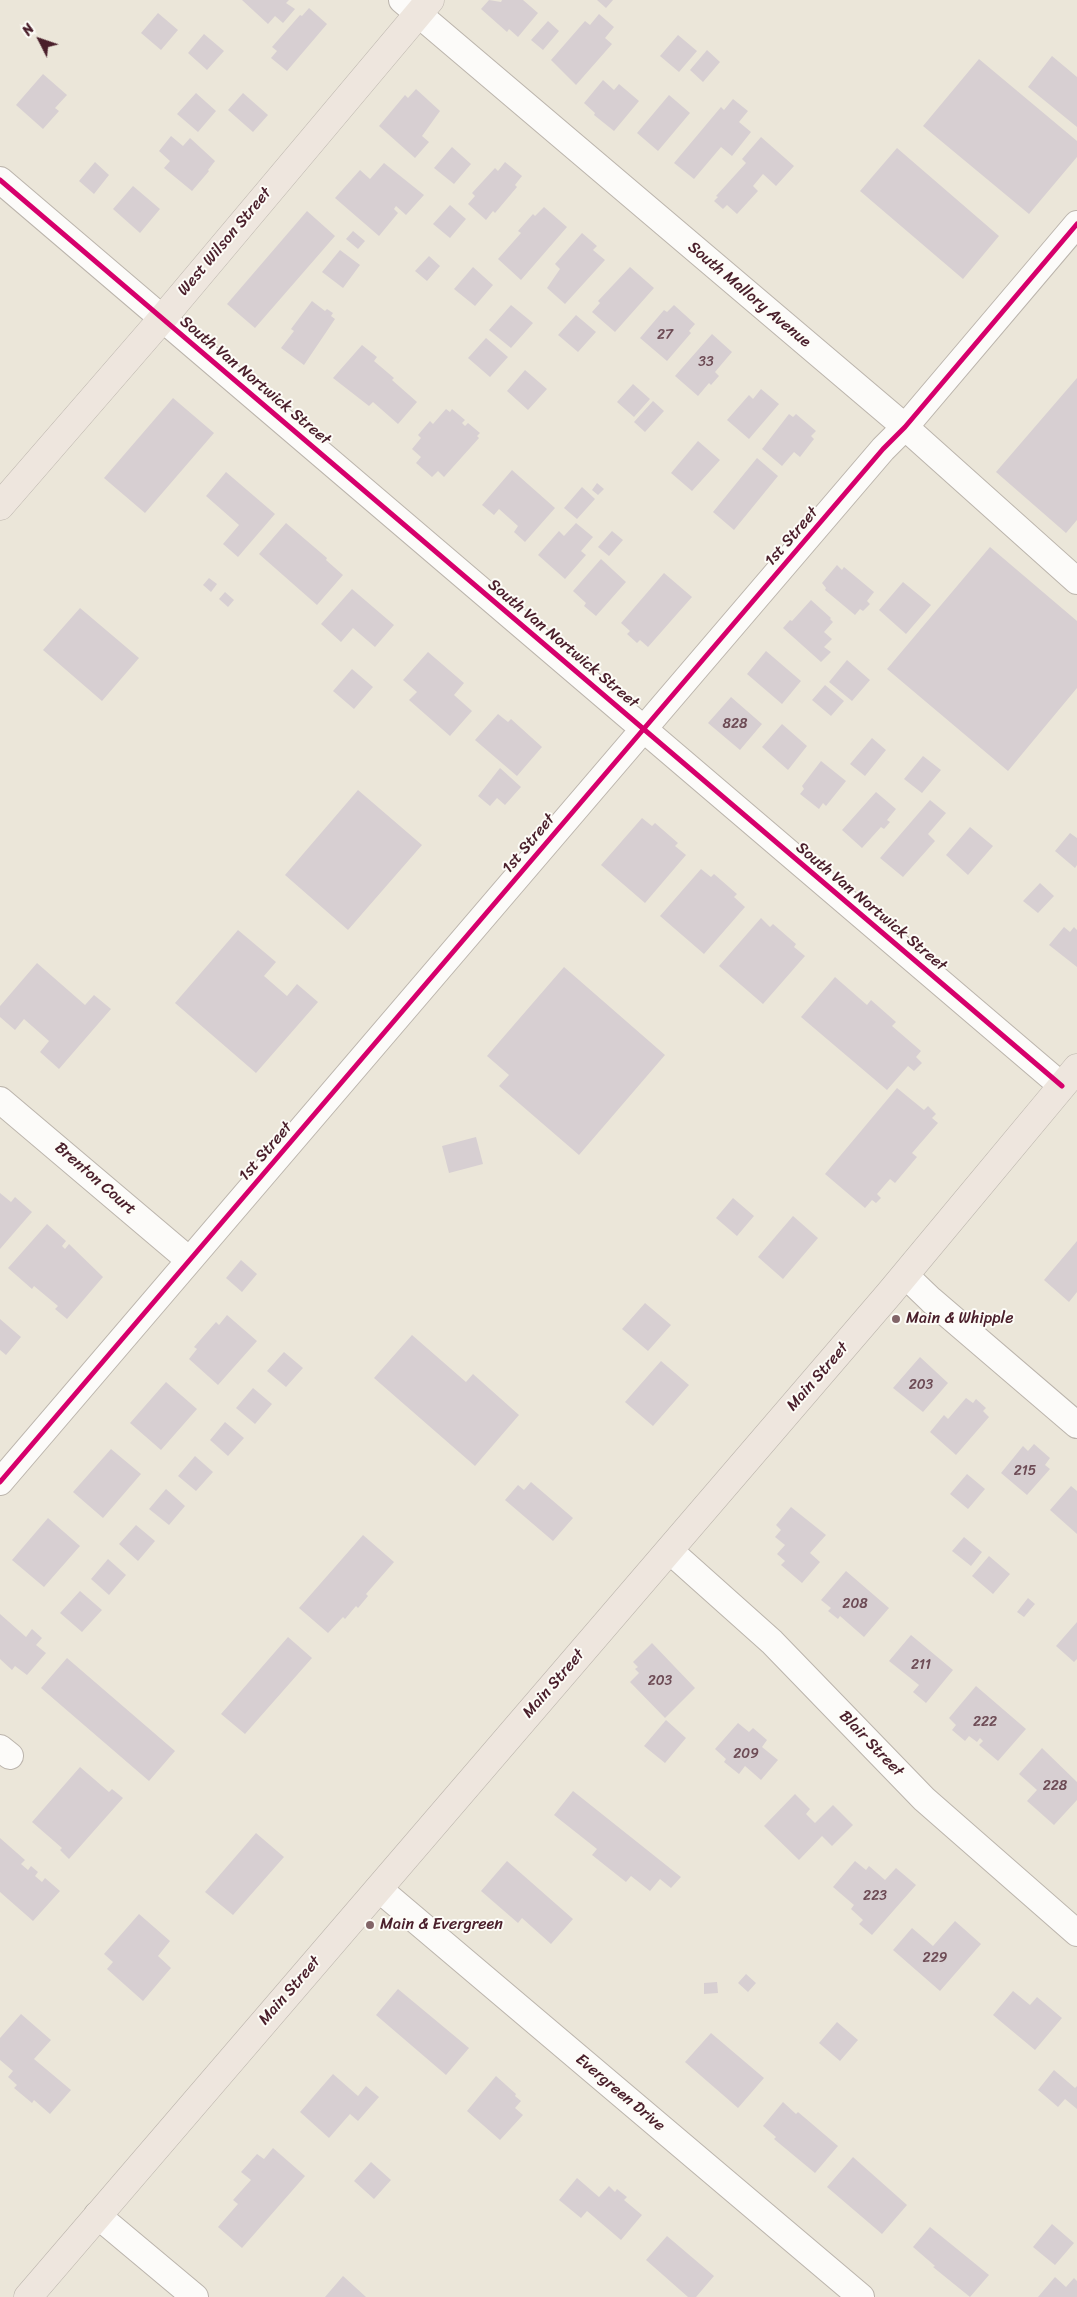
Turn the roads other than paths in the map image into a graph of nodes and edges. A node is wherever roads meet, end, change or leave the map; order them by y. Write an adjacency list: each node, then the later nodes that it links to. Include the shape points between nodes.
1 (416, 5): 4 (main road, West Wilson Street); 5 (street, South Mallory Avenue)
2 (0, 180): 4 (street, South Van Nortwick Street)
3 (1077, 224): 5 (street, 1st Street)
4 (162, 318): 6 (main road, West Wilson Street); 8 (street, South Van Nortwick Street)
5 (905, 428): 7 (street, South Mallory Avenue); 8 (street, 1st Street)
6 (0, 506)
7 (1077, 581)
8 (644, 730): 9 (street, South Van Nortwick Street); 11 (street, 1st Street)
9 (1069, 1077): 12 (main road, Main Street)
10 (0, 1100): 11 (street, Brenton Court)
11 (189, 1260): 14 (street, 1st Street)
12 (905, 1275): 13 (street); 15 (main road, Main Street)
13 (1077, 1425)
14 (0, 1482)
15 (670, 1550): 16 (main road, Main Street); 17 (street, Blair Street, via 772,1642 924,1799)
16 (379, 1889): 18 (main road, Main Street); 21 (street, Evergreen Drive)
17 (1077, 1933)
18 (98, 2215): 19 (main road, Main Street); 20 (street)
19 (28, 2297)
20 (195, 2297)
21 (861, 2297)

